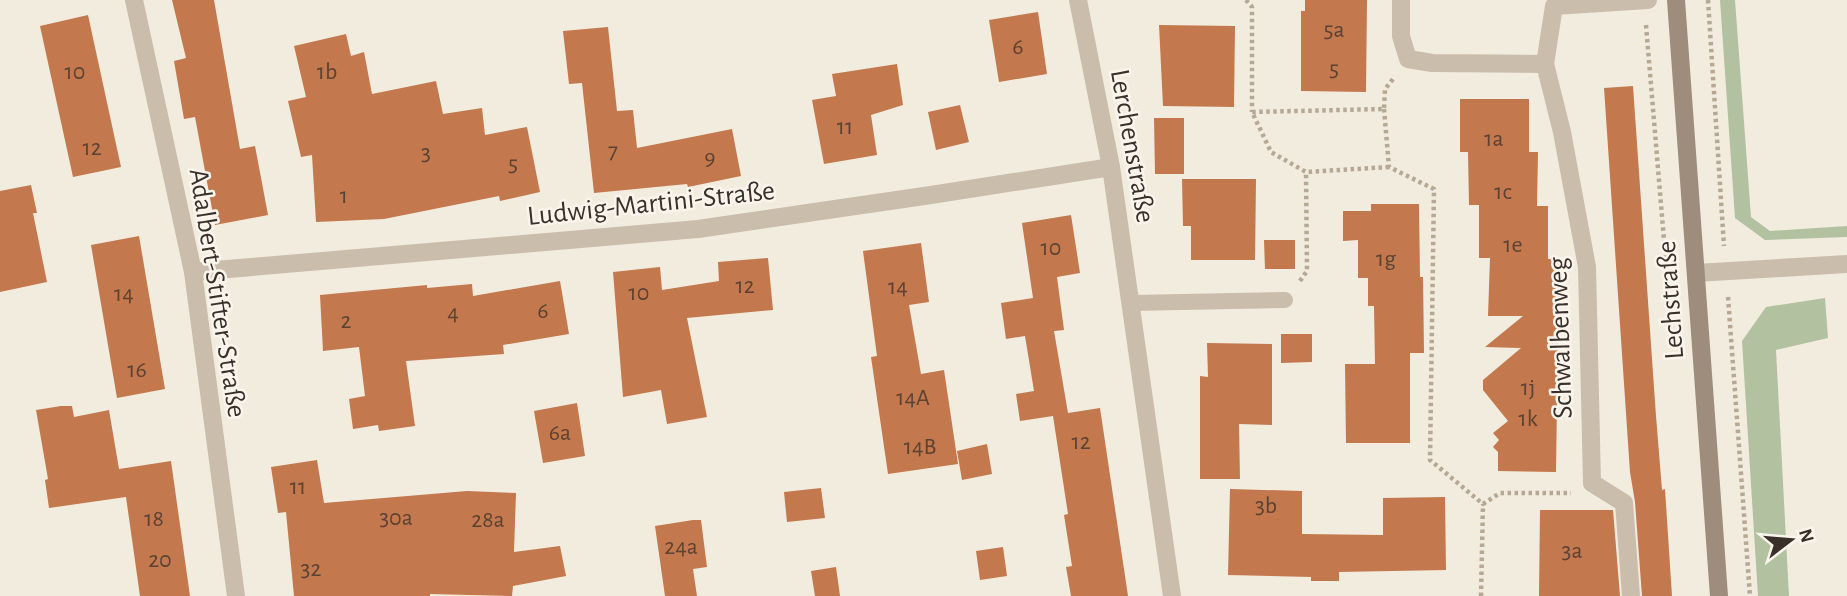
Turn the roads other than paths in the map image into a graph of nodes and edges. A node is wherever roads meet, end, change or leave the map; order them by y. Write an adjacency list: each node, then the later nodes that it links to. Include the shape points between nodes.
1 (134, 0): 9 (street, Adalbert-Stifter-Straße)
2 (1078, 0): 7 (street, Lerchenstraße)
3 (1401, 0): 6 (street, via 1401,36 1408,59)
4 (1648, 0): 6 (street, Schwalbenweg, via 1554,6)
5 (1676, 0): 10 (main road, Lechstraße)
6 (1545, 64): 15 (street, Schwalbenweg, via 1587,267 1592,483 1624,503)
7 (1111, 167): 9 (street, Ludwig-Martini-Straße, via 698,229); 12 (street, Lerchenstraße)
8 (1847, 264): 10 (street)
9 (193, 272): 13 (street, Adalbert-Stifter-Straße)
10 (1696, 273): 16 (main road, Lechstraße)
11 (1285, 300): 12 (lane)
12 (1130, 303): 14 (street, Lerchenstraße)
13 (236, 596)
14 (1172, 596)
15 (1631, 596)
16 (1719, 596)

